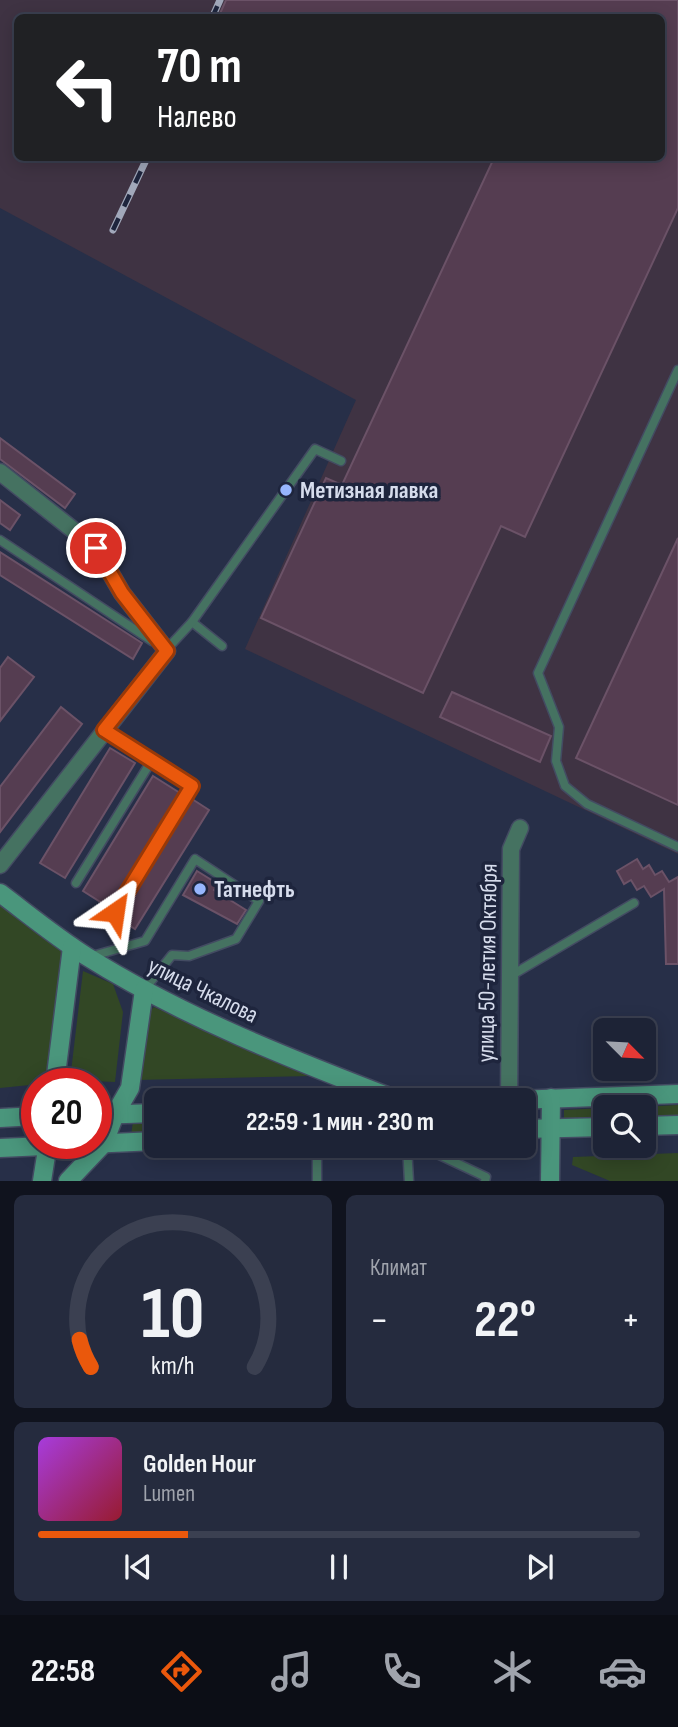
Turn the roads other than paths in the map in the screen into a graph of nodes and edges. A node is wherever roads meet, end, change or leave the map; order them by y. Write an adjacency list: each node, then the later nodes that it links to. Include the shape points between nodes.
1 (678, 370): 11 (lane, via 538,673 559,727 556,761 565,786 587,804)
2 (341, 461): 5 (lane, via 315,449)
3 (0, 472): 7 (street, via 96,548 122,593)
4 (0, 540): 7 (lane)
5 (192, 622): 6 (lane); 7 (lane)
6 (222, 646)
7 (167, 651): 8 (street)
8 (104, 730): 9 (lane); 12 (street)
9 (152, 760): 13 (lane); 16 (lane, via 192,786)
10 (520, 828): 19 (street, улица 50-летия Октября, via 511,849)
11 (678, 847)
12 (0, 865)
13 (76, 883)
14 (0, 893): 17 (street, улица Чкалова)
15 (634, 903): 19 (lane)
16 (115, 912)
17 (72, 947): 18 (street, улица Чкалова); 21 (street)
18 (87, 957): 20 (street, улица Чкалова); 20 (lane, via 145,941 195,859 259,901 236,939 188,956 172,956)
19 (512, 975): 23 (street, улица 50-летия Октября)
20 (144, 990): 22 (street, улица Чкалова, via 240,1036); 29 (street, via 131,1088)
21 (57, 1068)
22 (368, 1088)
23 (509, 1088)
24 (678, 1094): 25 (street)
25 (551, 1098): 26 (street); 37 (street)
26 (536, 1099)
27 (144, 1113): 29 (street)
28 (112, 1114): 29 (street)
29 (115, 1114): 32 (street)
30 (21, 1117): 31 (street)
31 (0, 1118)
32 (112, 1122)
33 (678, 1125): 34 (street)
34 (656, 1126)
35 (593, 1127): 37 (street)
36 (536, 1129): 37 (street)
37 (552, 1129): 52 (street)
38 (144, 1141): 39 (street)
39 (112, 1143)
40 (21, 1146): 41 (street)
41 (0, 1148)
42 (317, 1158): 49 (lane)
43 (408, 1158): 50 (lane)
44 (445, 1158): 51 (lane, via 486,1177)
45 (45, 1159): 47 (street)
46 (89, 1159): 48 (street)
47 (41, 1181)
48 (68, 1181)
49 (317, 1181)
50 (409, 1181)
51 (485, 1181)
52 (550, 1181)

